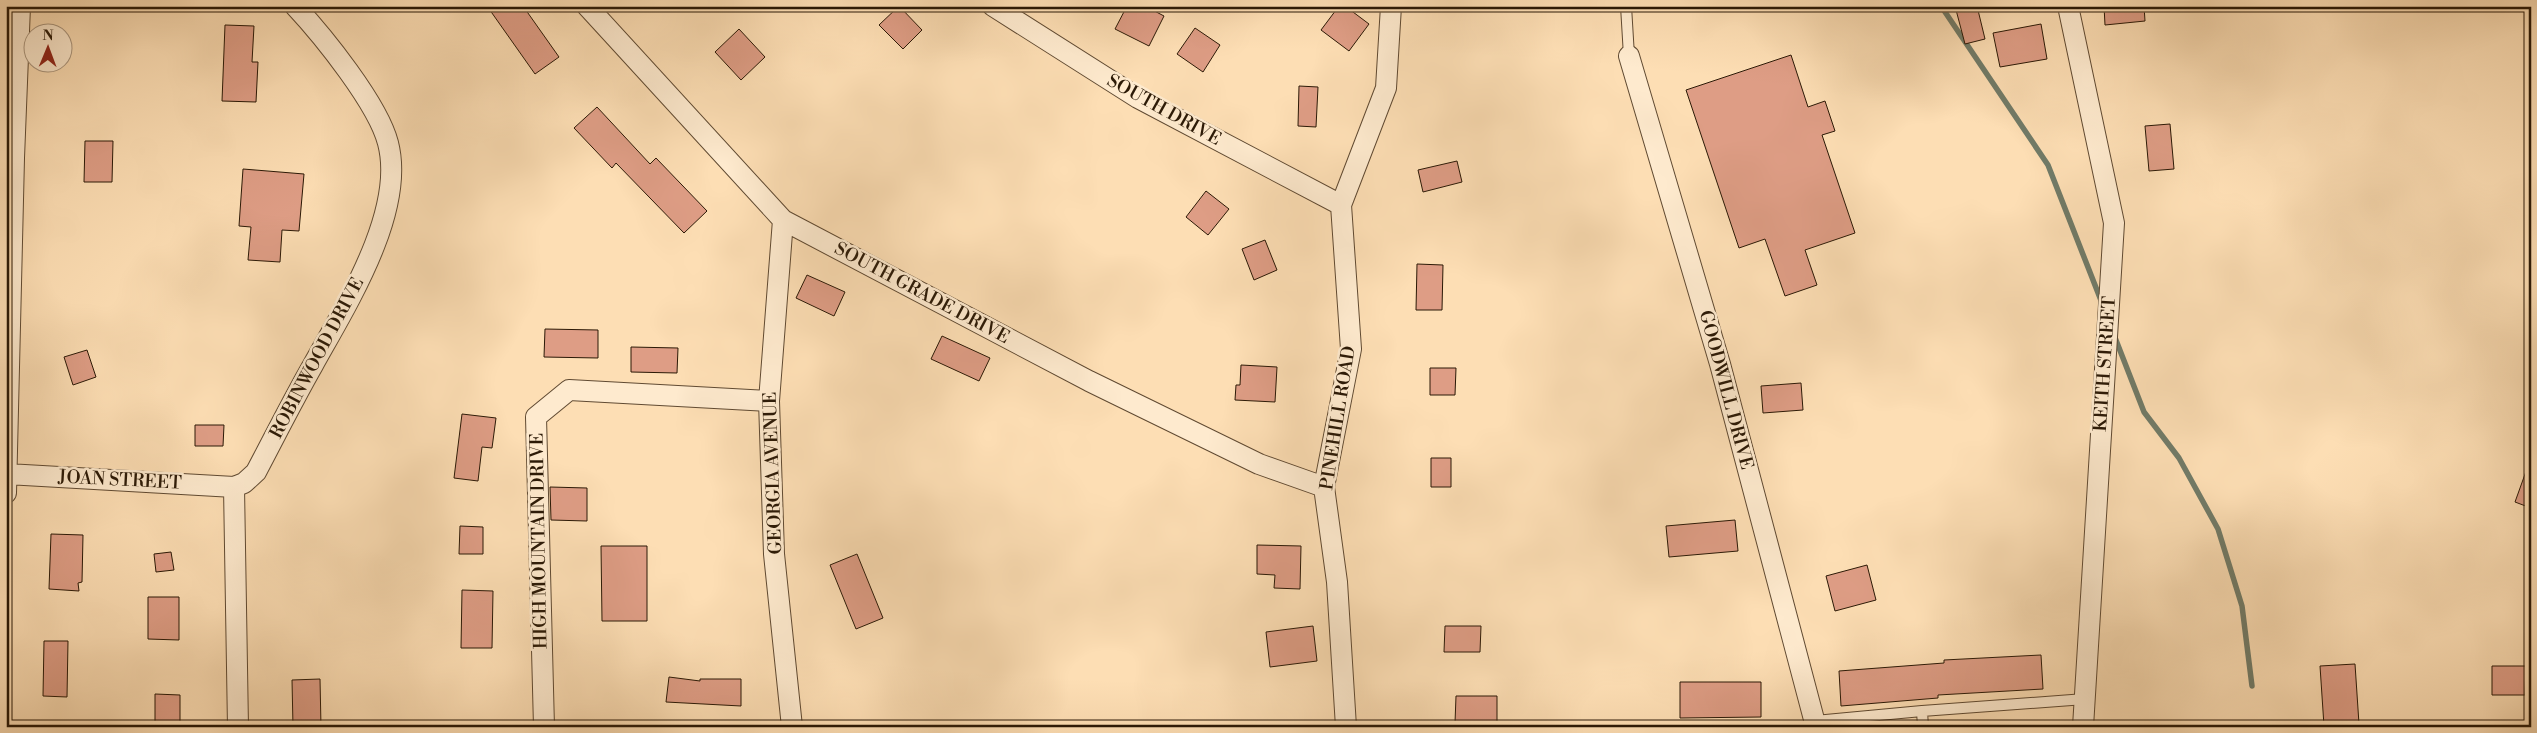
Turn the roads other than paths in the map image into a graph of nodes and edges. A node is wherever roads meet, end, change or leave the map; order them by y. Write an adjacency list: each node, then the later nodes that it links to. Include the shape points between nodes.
1 (20, 6): 12 (street)
2 (295, 6): 13 (street, ROBINWOOD DRIVE, via 318,31 380,120 391,168 388,198 364,271 256,472)
3 (587, 6): 10 (street, SOUTH GRADE DRIVE)
4 (993, 6): 9 (street, SOUTH DRIVE, via 1138,98)
5 (1391, 6): 9 (street, PINEHILL ROAD, via 1386,88)
6 (1626, 6): 8 (lane)
7 (2068, 6): 15 (street, KEITH STREET, via 2114,223)
8 (1628, 56): 17 (street, GOODWILL DRIVE, via 1720,364)
9 (1341, 205): 14 (street, PINEHILL ROAD, via 1351,349)
10 (783, 220): 11 (street, GEORGIA AVENUE); 14 (street, SOUTH GRADE DRIVE, via 1089,381 1259,464)
11 (769, 401): 19 (street, HIGH MOUNTAIN DRIVE, via 569,390 536,417); 20 (street, GEORGIA AVENUE, via 774,554)
12 (7, 483): 13 (street, JOAN STREET)
13 (234, 487): 18 (street)
14 (1324, 487): 21 (street, PINEHILL ROAD, via 1337,582)
15 (2084, 699): 16 (lane); 23 (street, KEITH STREET)
16 (1922, 711): 17 (lane); 22 (lane)
17 (1816, 724)
18 (238, 727)
19 (544, 727)
20 (792, 727)
21 (1346, 727)
22 (1923, 727)
23 (2083, 727)

